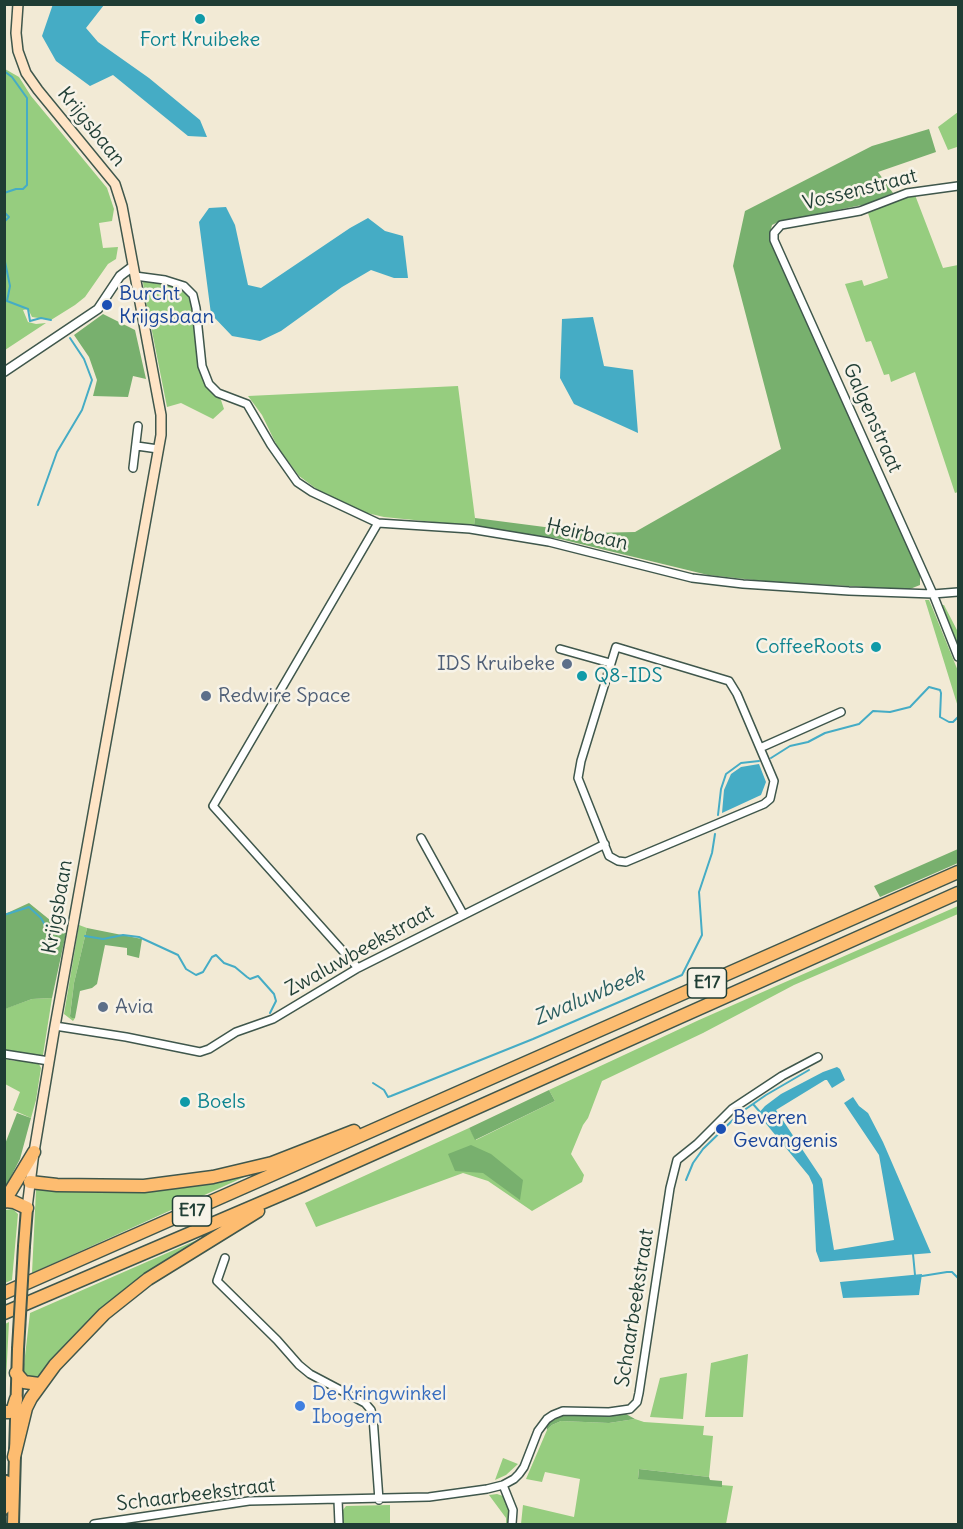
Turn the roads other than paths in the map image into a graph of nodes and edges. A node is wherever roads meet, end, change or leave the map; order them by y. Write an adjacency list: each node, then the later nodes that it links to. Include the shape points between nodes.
1 (18, 4): 4 (main road, Krijgsbaan, via 18,51 26,73 115,184)
2 (958, 186): 3 (street, Vossenstraat, via 907,193 860,211 781,225)
3 (774, 233): 12 (street, Galgenstraat)
4 (134, 272): 5 (street, via 120,276 98,309); 8 (main road, Krijgsbaan, via 161,415); 10 (street, Heirbaan, via 184,286 193,295 208,384 218,393 247,404 297,482)
5 (4, 372)
6 (138, 426): 7 (street)
7 (137, 446): 8 (street); 9 (street)
8 (158, 449): 24 (main road, Krijgsbaan)
9 (133, 468)
10 (378, 523): 12 (street, Heirbaan, via 470,529 549,542 692,578); 23 (street, via 213,806)
11 (958, 592): 12 (street)
12 (933, 594): 14 (street)
13 (560, 649): 15 (street)
14 (958, 657)
15 (610, 663): 17 (street, via 616,647 726,678 733,685); 19 (street, via 578,778)
16 (841, 712): 17 (street)
17 (760, 748): 19 (street, via 774,781 770,799 764,804 626,862 609,856)
18 (421, 838): 22 (street, Zwaluwbeekstraat)
19 (605, 844): 22 (street, Zwaluwbeekstraat)
20 (958, 872): 28 (highway, E17)
21 (958, 893): 31 (highway, E17)
22 (463, 914): 23 (street, Zwaluwbeekstraat)
23 (358, 968): 24 (street, Zwaluwbeekstraat, via 273,1019 236,1032 200,1052)
24 (55, 1026): 27 (main road, Krijgsbaan)
25 (4, 1054): 27 (street)
26 (818, 1058): 42 (street, Schaarbeekstraat, via 782,1076 732,1110 677,1160 636,1402 621,1411 572,1410 553,1415 538,1431 524,1467)
27 (49, 1061): 29 (main road, Krijgsbaan)
28 (379, 1128): 30 (highway, via 355,1130 272,1163 213,1178 144,1186); 35 (highway, E17)
29 (34, 1152): 30 (main road, Krijgsbaan); 32 (highway)
30 (30, 1182): 33 (main road, Krijgsbaan)
31 (301, 1186): 36 (highway, E17); 38 (highway, via 148,1279 104,1314)
32 (5, 1202): 33 (highway)
33 (27, 1208): 37 (main road, Krijgsbaan, bridge)
34 (225, 1258): 44 (street, via 217,1281 299,1365 371,1410)
35 (4, 1293)
36 (4, 1313)
37 (16, 1373): 38 (highway, via 24,1382); 39 (main road, Krijgsbaan); 40 (main road, Krijgsbaan)
38 (39, 1384): 41 (highway, via 26,1408)
39 (16, 1399): 40 (highway, via 13,1409); 41 (main road, Krijgsbaan)
40 (7, 1412): 45 (main road, Krijgsbaan)
41 (14, 1457): 46 (main road, Krijgsbaan)
42 (503, 1485): 44 (street, Schaarbeekstraat, via 429,1497); 49 (street, via 513,1509)
43 (338, 1500): 44 (street, Schaarbeekstraat); 47 (street, Schaarbeekstraat, via 249,1501); 48 (street)
44 (379, 1500)
45 (4, 1509)
46 (13, 1524)
47 (94, 1524)
48 (339, 1524)
49 (512, 1524)

